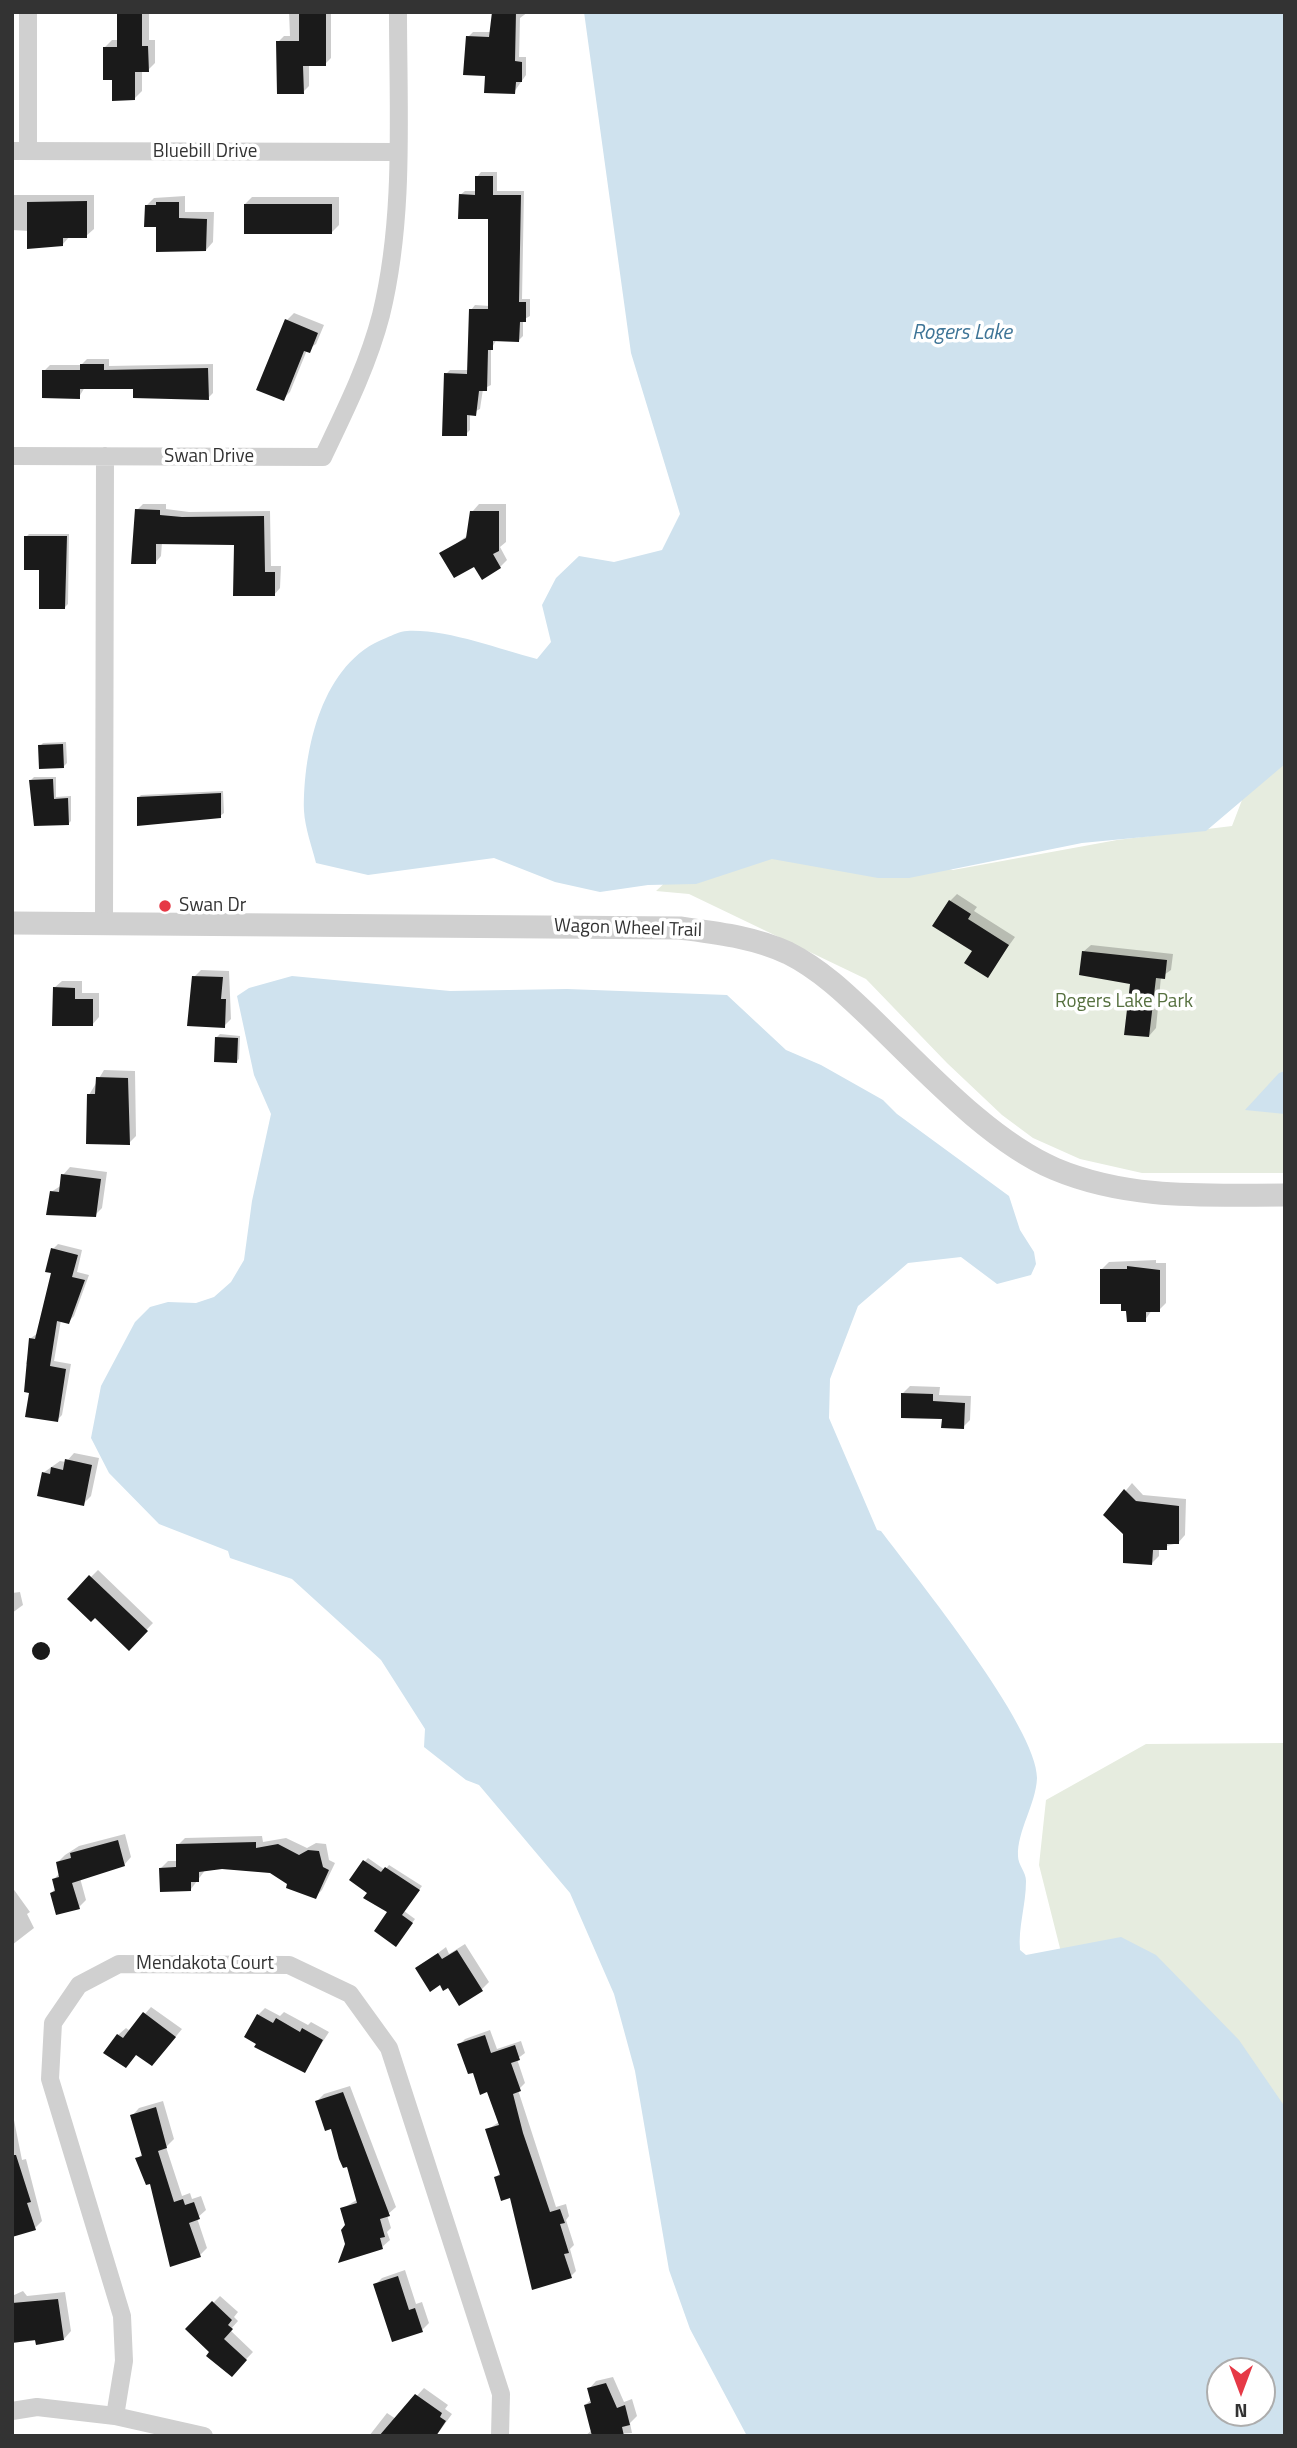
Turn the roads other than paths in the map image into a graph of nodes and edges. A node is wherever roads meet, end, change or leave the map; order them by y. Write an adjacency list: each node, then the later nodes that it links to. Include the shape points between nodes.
1 (28, 12): 3 (street)
2 (398, 12): 4 (street, Swan Drive)
3 (20, 151): 4 (street, Bluebill Drive)
4 (398, 152): 6 (street, Swan Drive, via 394,237 381,315 357,388 323,457)
5 (12, 456): 6 (street)
6 (105, 456): 8 (street)
7 (12, 923): 8 (street, Wagon Wheel Trail)
8 (104, 924): 9 (street, Wagon Wheel Trail, via 680,928 740,936 788,953 832,981 981,1123 1053,1168 1108,1188 1157,1194)
9 (1285, 1195)
10 (12, 2411): 11 (street, via 37,2407)
11 (116, 2416): 12 (street); 13 (street, Mendakota Court, via 124,2361 122,2316 50,2079 53,2023 79,1985 119,1964 289,1965 350,1994 389,2048 501,2394)
12 (204, 2436)
13 (500, 2436)

